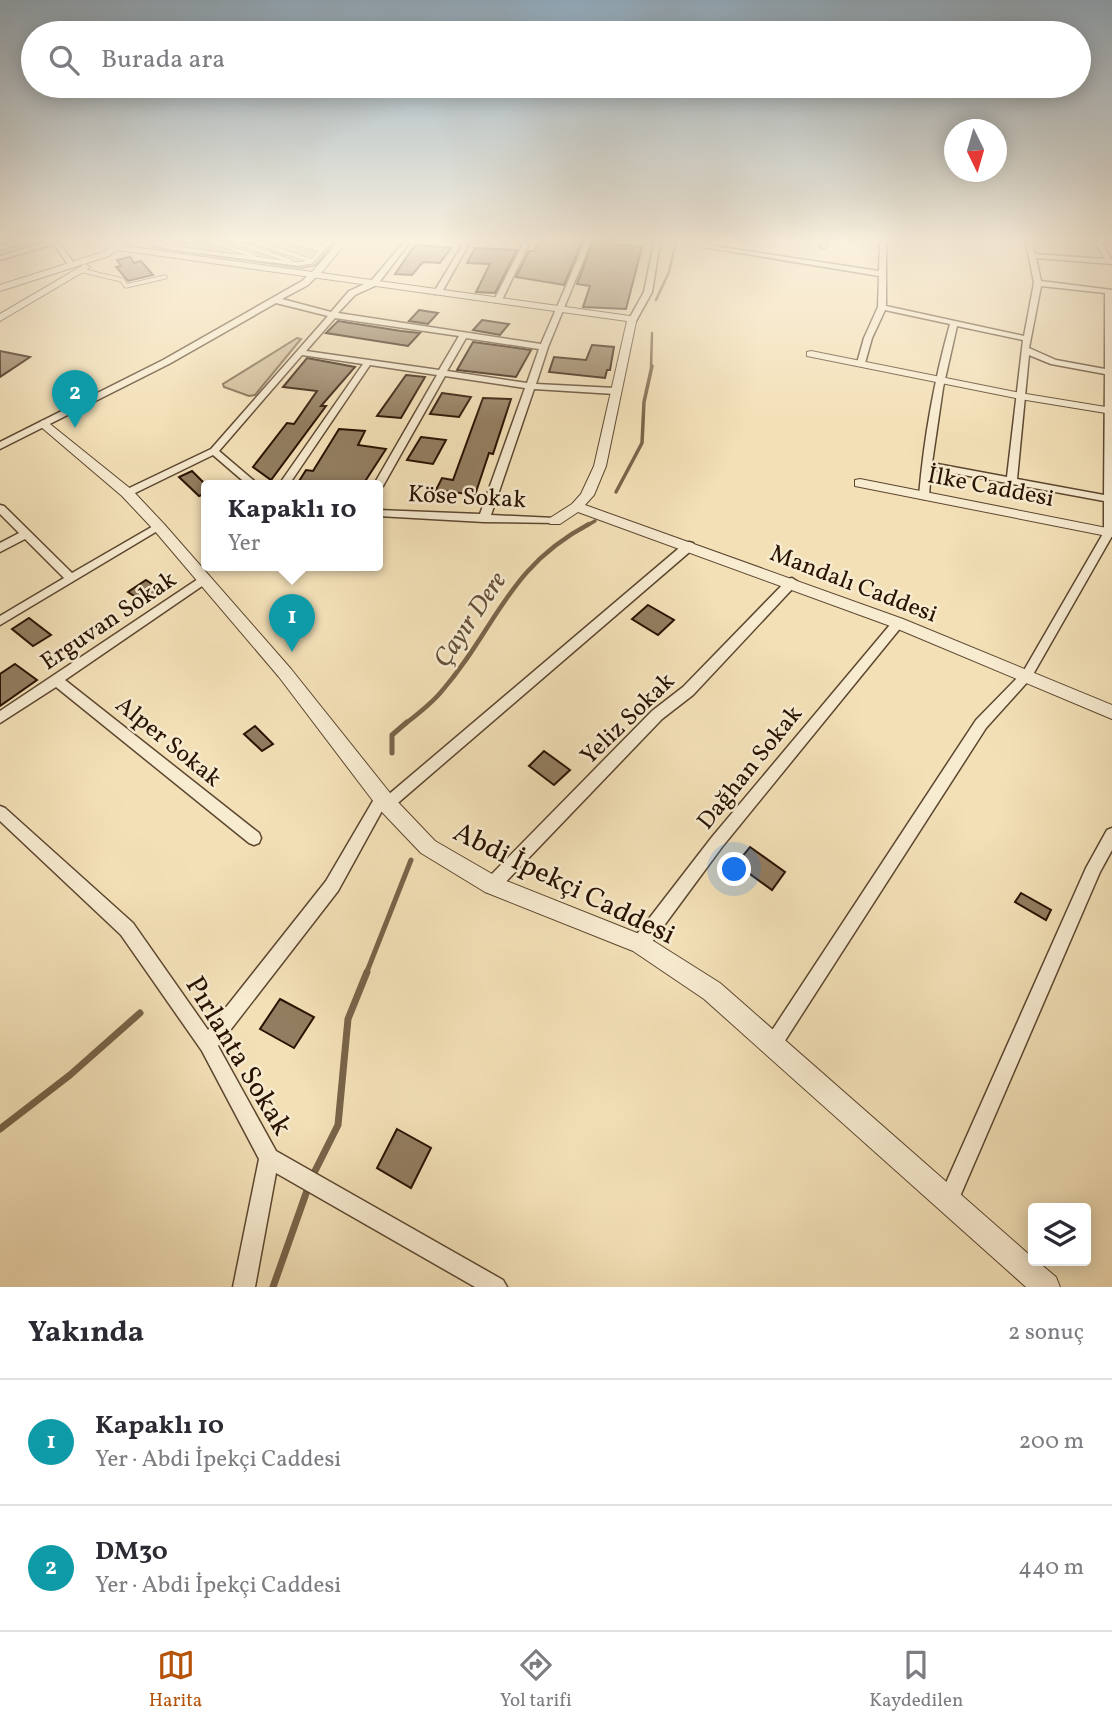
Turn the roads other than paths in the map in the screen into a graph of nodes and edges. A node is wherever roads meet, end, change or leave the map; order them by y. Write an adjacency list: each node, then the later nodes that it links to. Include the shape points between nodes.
1 (24, 302): 14 (street)
2 (271, 302): 31 (street)
3 (283, 302): 13 (street)
4 (344, 302): 13 (street)
5 (513, 302): 12 (street)
6 (565, 302): 12 (street)
7 (642, 302): 15 (street)
8 (882, 302): 11 (street)
9 (1034, 302): 18 (street)
10 (1110, 302): 24 (street)
11 (882, 307): 16 (street); 23 (street)
12 (562, 309): 15 (street); 19 (street)
13 (333, 315): 17 (street); 20 (street)
14 (0, 318)
15 (633, 319): 28 (street)
16 (954, 323): 18 (street); 26 (street)
17 (463, 336): 19 (street); 25 (street)
18 (1026, 344): 24 (street, via 1033,355); 29 (street)
19 (544, 347): 27 (street)
20 (299, 352): 22 (street); 33 (street)
21 (811, 354): 23 (street)
22 (369, 361): 25 (street); 36 (street)
23 (861, 363): 26 (street)
24 (1109, 368): 30 (street)
25 (444, 372): 27 (street); 37 (street)
26 (939, 379): 29 (street); 34 (street)
27 (530, 386): 28 (street); 46 (street)
28 (615, 391): 43 (street, via 600,466)
29 (1020, 396): 30 (street); 38 (street)
30 (1110, 411): 42 (street)
31 (45, 424): 32 (street); 40 (street, Abdi İpekçi Caddesi)
32 (0, 446)
33 (214, 451): 35 (street); 40 (street)
34 (927, 465): 38 (street); 41 (street)
35 (248, 480)
36 (287, 480)
37 (381, 480)
38 (1012, 481): 42 (street)
39 (860, 483): 41 (street, İlke Caddesi)
40 (127, 493): 48 (street, Abdi İpekçi Caddesi)
41 (924, 496): 49 (street, İlke Caddesi)
42 (1110, 499): 49 (street)
43 (577, 507): 47 (street); 51 (street, Mandalı Caddesi)
44 (0, 508): 50 (street)
45 (383, 513): 46 (street, Köse Sokak)
46 (484, 519): 47 (street, Köse Sokak)
47 (555, 521)
48 (159, 527): 53 (street); 54 (street, Abdi İpekçi Caddesi)
49 (1111, 532): 58 (street)
50 (26, 534): 52 (street); 53 (street)
51 (689, 545): 55 (street, Mandalı Caddesi); 62 (street)
52 (0, 548)
53 (71, 579): 56 (street)
54 (204, 579): 59 (street, Erguvan Sokak); 62 (street, Abdi İpekçi Caddesi, via 285,673)
55 (792, 582): 57 (street, Mandalı Caddesi); 66 (street, Yeliz Sokak)
56 (0, 621)
57 (898, 623): 58 (street, Mandalı Caddesi); 67 (street, Dağhan Sokak, via 717,842)
58 (1027, 675): 60 (street, Mandalı Caddesi); 68 (street, via 981,724)
59 (56, 680): 61 (street, Erguvan Sokak); 65 (street, Alper Sokak)
60 (1112, 712)
61 (0, 718)
62 (384, 801): 66 (street, Abdi İpekçi Caddesi, via 428,847); 69 (street, via 332,886)
63 (0, 812): 69 (street, Pırlanta Sokak, via 127,929)
64 (1112, 835): 71 (street, via 1088,880)
65 (254, 838)
66 (492, 885): 67 (street, Abdi İpekçi Caddesi)
67 (640, 944): 68 (street, Abdi İpekçi Caddesi, via 712,991)
68 (773, 1044): 71 (street, Abdi İpekçi Caddesi)
69 (208, 1045): 70 (street, Pırlanta Sokak)
70 (269, 1158): 72 (street, Pırlanta Sokak); 73 (street)
71 (948, 1201): 74 (street, Abdi İpekçi Caddesi)
72 (244, 1287)
73 (496, 1287)
74 (1046, 1287)

